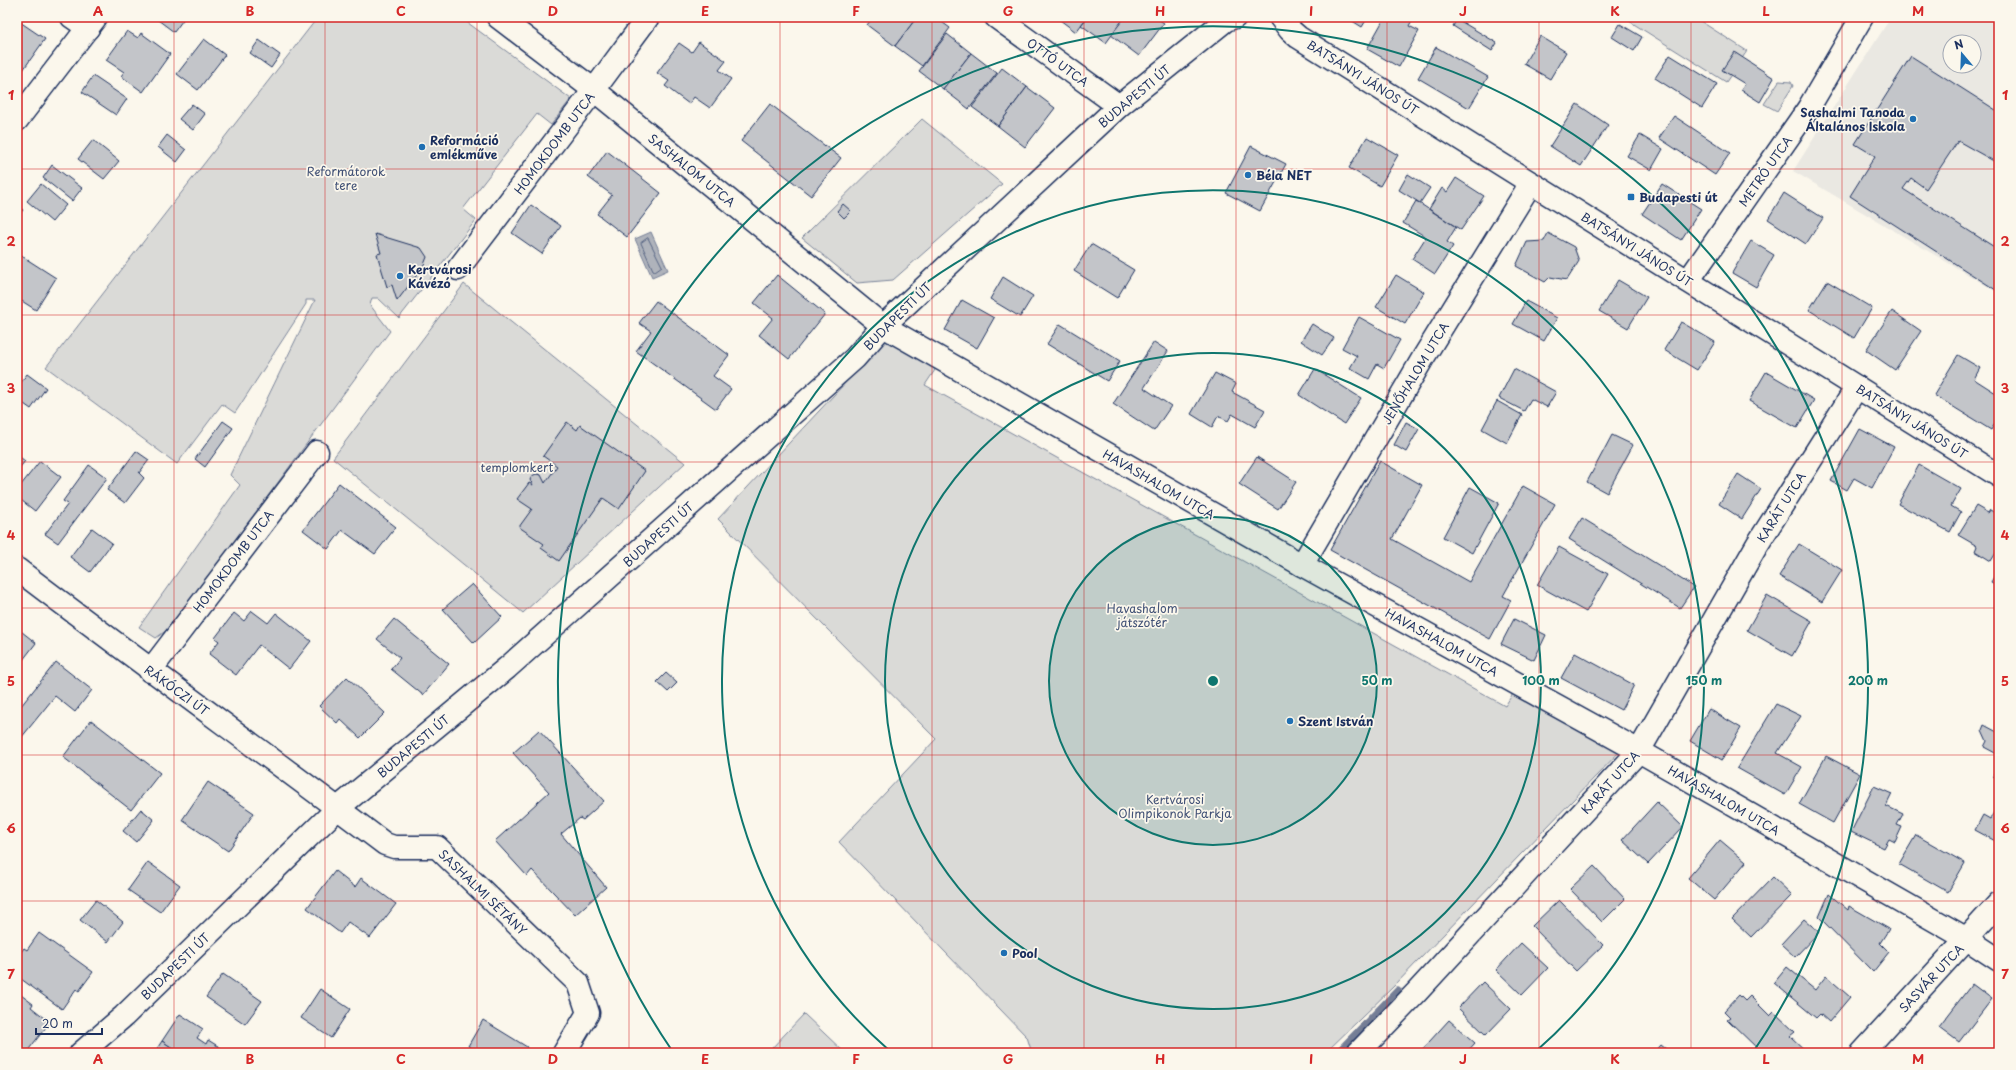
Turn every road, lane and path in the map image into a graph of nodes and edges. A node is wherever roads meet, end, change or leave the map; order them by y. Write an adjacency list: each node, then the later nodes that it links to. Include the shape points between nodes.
1 (498, 17): 8 (street, SASHALOM UTCA)
2 (648, 17): 8 (street, HOMOKDOMB UTCA)
3 (996, 17): 9 (street, OTTÓ UTCA)
4 (1235, 17): 9 (street, BUDAPESTI ÚT, via 1226,20)
5 (1280, 17): 11 (street, BATSÁNYI JÁNOS ÚT, via 1298,37)
6 (1862, 17): 13 (street, METRÓ UTCA, via 1808,109)
7 (85, 21): 10 (street)
8 (594, 90): 12 (street, HOMOKDOMB UTCA); 14 (street, SASHALOM UTCA)
9 (1119, 106): 14 (street, BUDAPESTI ÚT)
10 (17, 120)
11 (1531, 183): 13 (street, BATSÁNYI JÁNOS ÚT); 18 (street, JENŐHALOM UTCA, via 1423,358)
12 (458, 269)
13 (1688, 282): 15 (street, BATSÁNYI JÁNOS ÚT)
14 (883, 326): 18 (street, HAVASHALOM UTCA); 22 (street, BUDAPESTI ÚT, via 855,358 513,663)
15 (1858, 387): 17 (street, BATSÁNYI JÁNOS ÚT); 21 (street, KARÁT UTCA, via 1757,545)
16 (317, 452): 20 (street, HOMOKDOMB UTCA)
17 (1999, 476)
18 (1302, 566): 21 (street, HAVASHALOM UTCA)
19 (17, 569): 20 (street, RÁKÓCZI ÚT)
20 (150, 671): 22 (street, RÁKÓCZI ÚT)
21 (1639, 751): 24 (street, HAVASHALOM UTCA); 28 (street, KARÁT UTCA)
22 (338, 808): 26 (street, BUDAPESTI ÚT, via 124,1016); 27 (street, SASHALMI SÉTÁNY, via 385,844 394,847 437,847 578,983 588,1013)
23 (1999, 903): 24 (street, SASVÁR UTCA)
24 (1967, 940): 25 (street, HAVASHALOM UTCA); 29 (street, SASVÁR UTCA)
25 (1999, 960)
26 (81, 1053)
27 (564, 1053)
28 (1358, 1053)
29 (1862, 1053)

